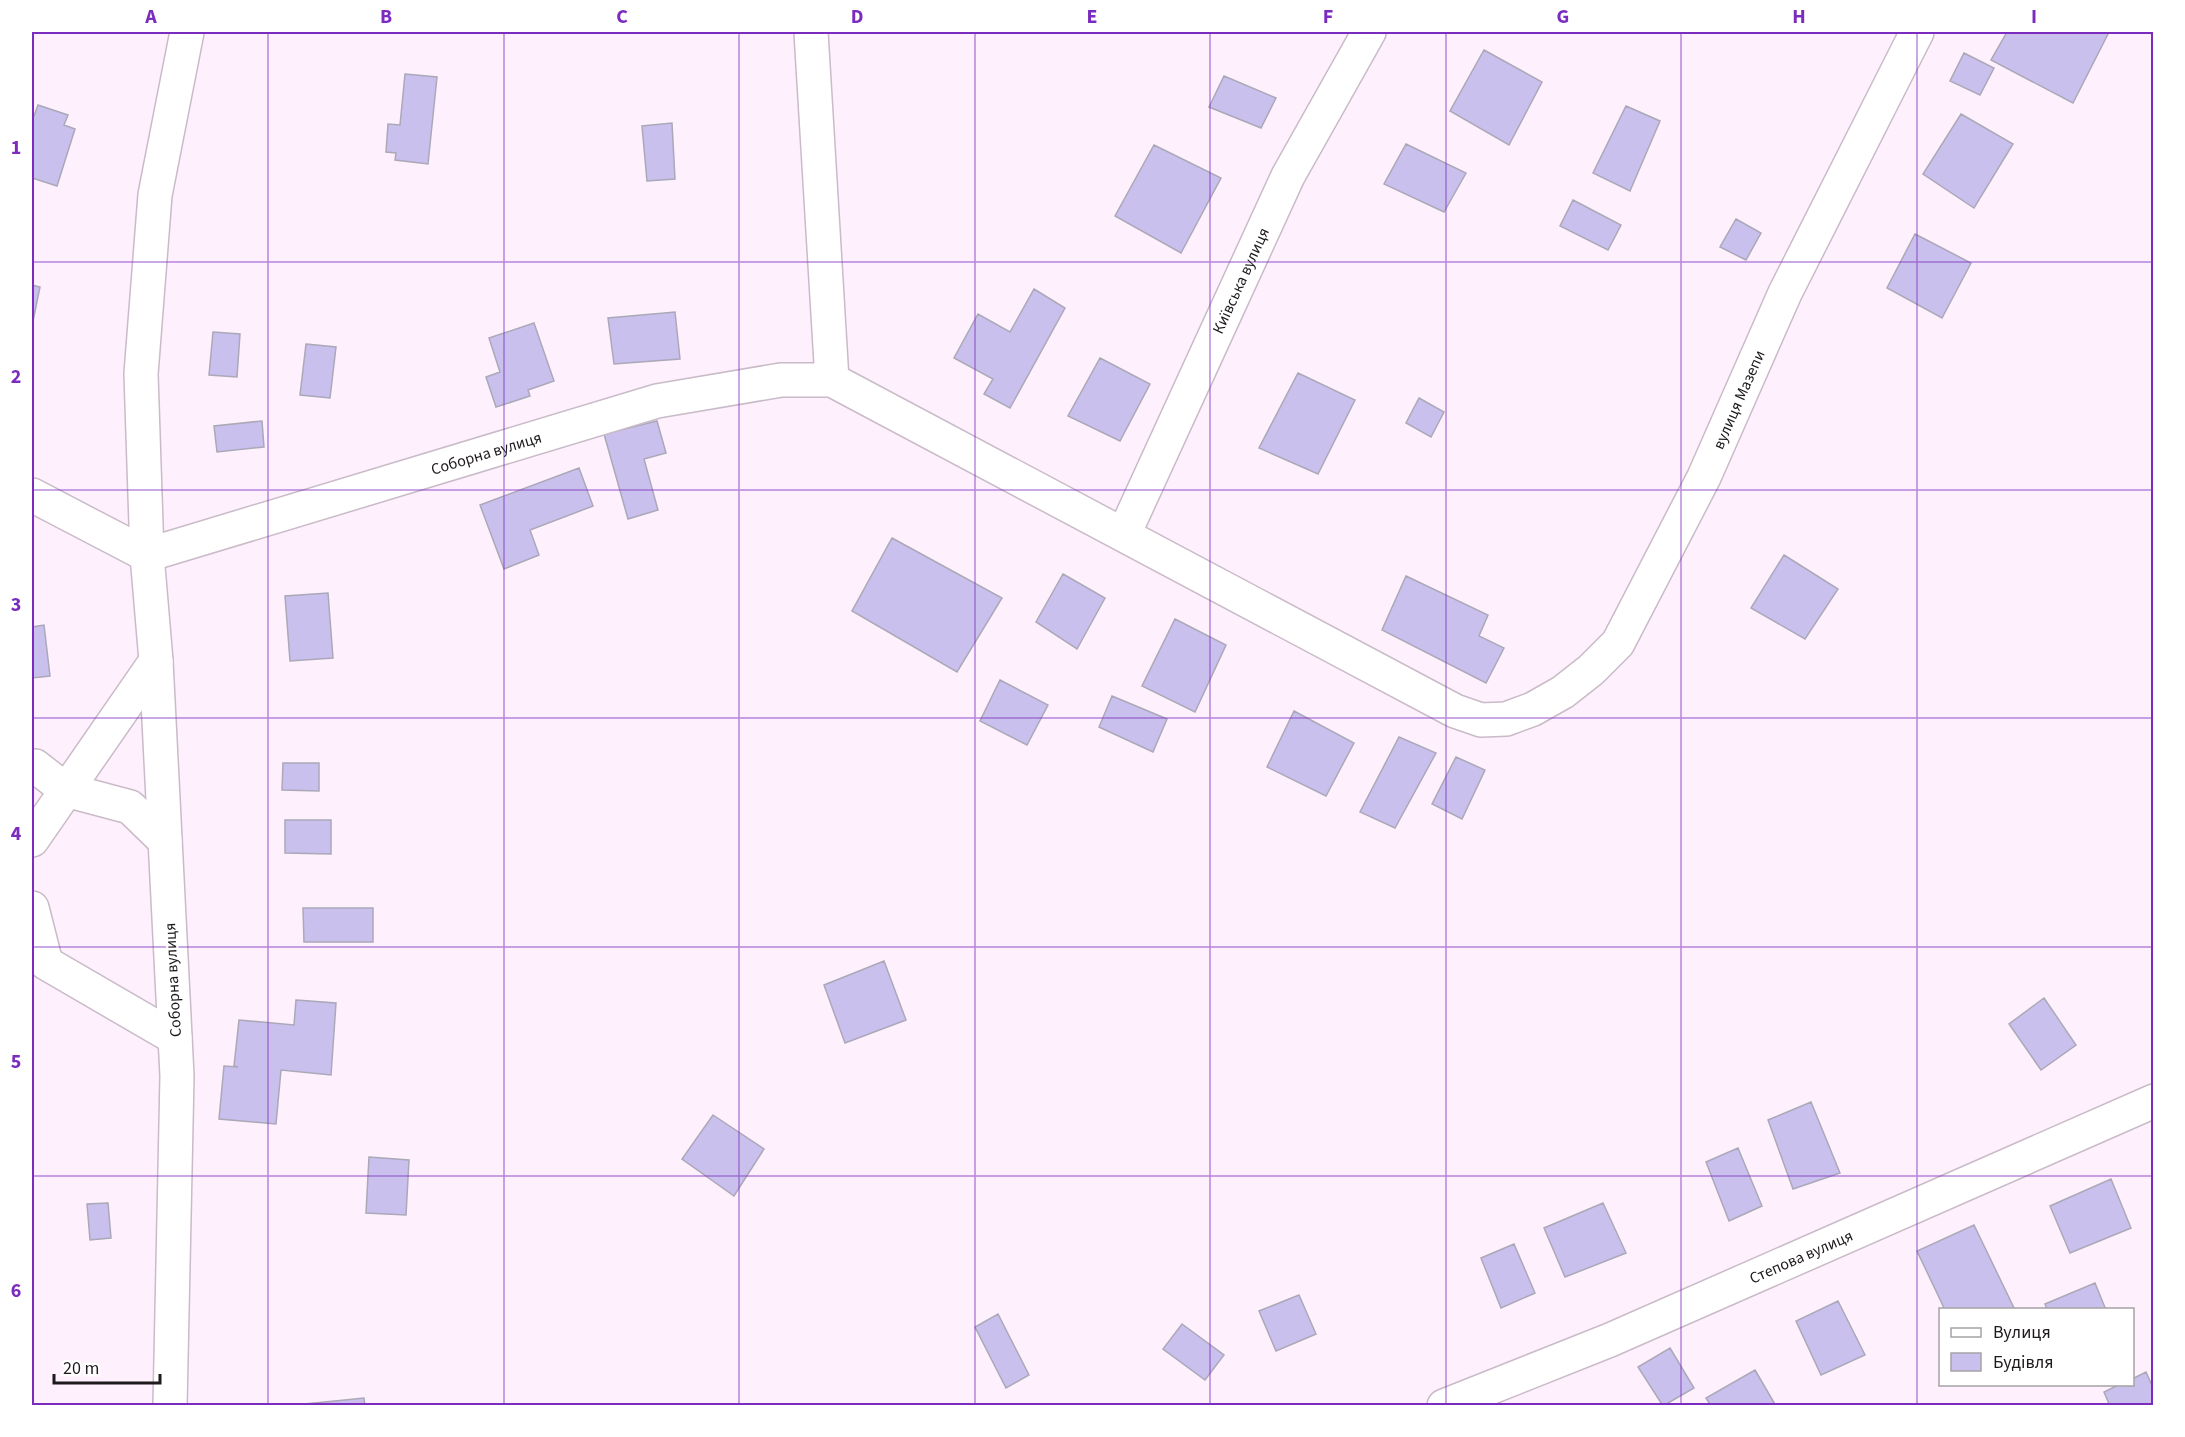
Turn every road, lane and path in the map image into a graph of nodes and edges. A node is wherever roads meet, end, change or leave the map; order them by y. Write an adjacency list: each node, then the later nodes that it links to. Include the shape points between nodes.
1 (187, 32): 8 (street, Соборна вулиця, via 154,195 141,374)
2 (811, 32): 5 (street)
3 (1369, 32): 7 (street, Київська вулиця, via 1288,176)
4 (1917, 32): 7 (street, вулиця Мазепи, via 1785,293 1704,477 1618,643 1563,692 1506,719 1481,720 1455,711)
5 (832, 380): 7 (street); 8 (street, Соборна вулиця, via 781,380 657,401)
6 (32, 495): 8 (street)
7 (1124, 534)
8 (147, 555): 9 (street, Соборна вулиця)
9 (156, 661): 11 (street); 13 (street, Соборна вулиця)
10 (32, 766): 11 (street)
11 (66, 790): 12 (street); 13 (street, via 130,807)
12 (32, 840)
13 (165, 841): 15 (street, Соборна вулиця)
14 (32, 908): 15 (street, via 46,963)
15 (175, 1038): 17 (street, Соборна вулиця)
16 (2154, 1101): 18 (street, Степова вулиця, via 1610,1340)
17 (170, 1406)
18 (1444, 1406)

